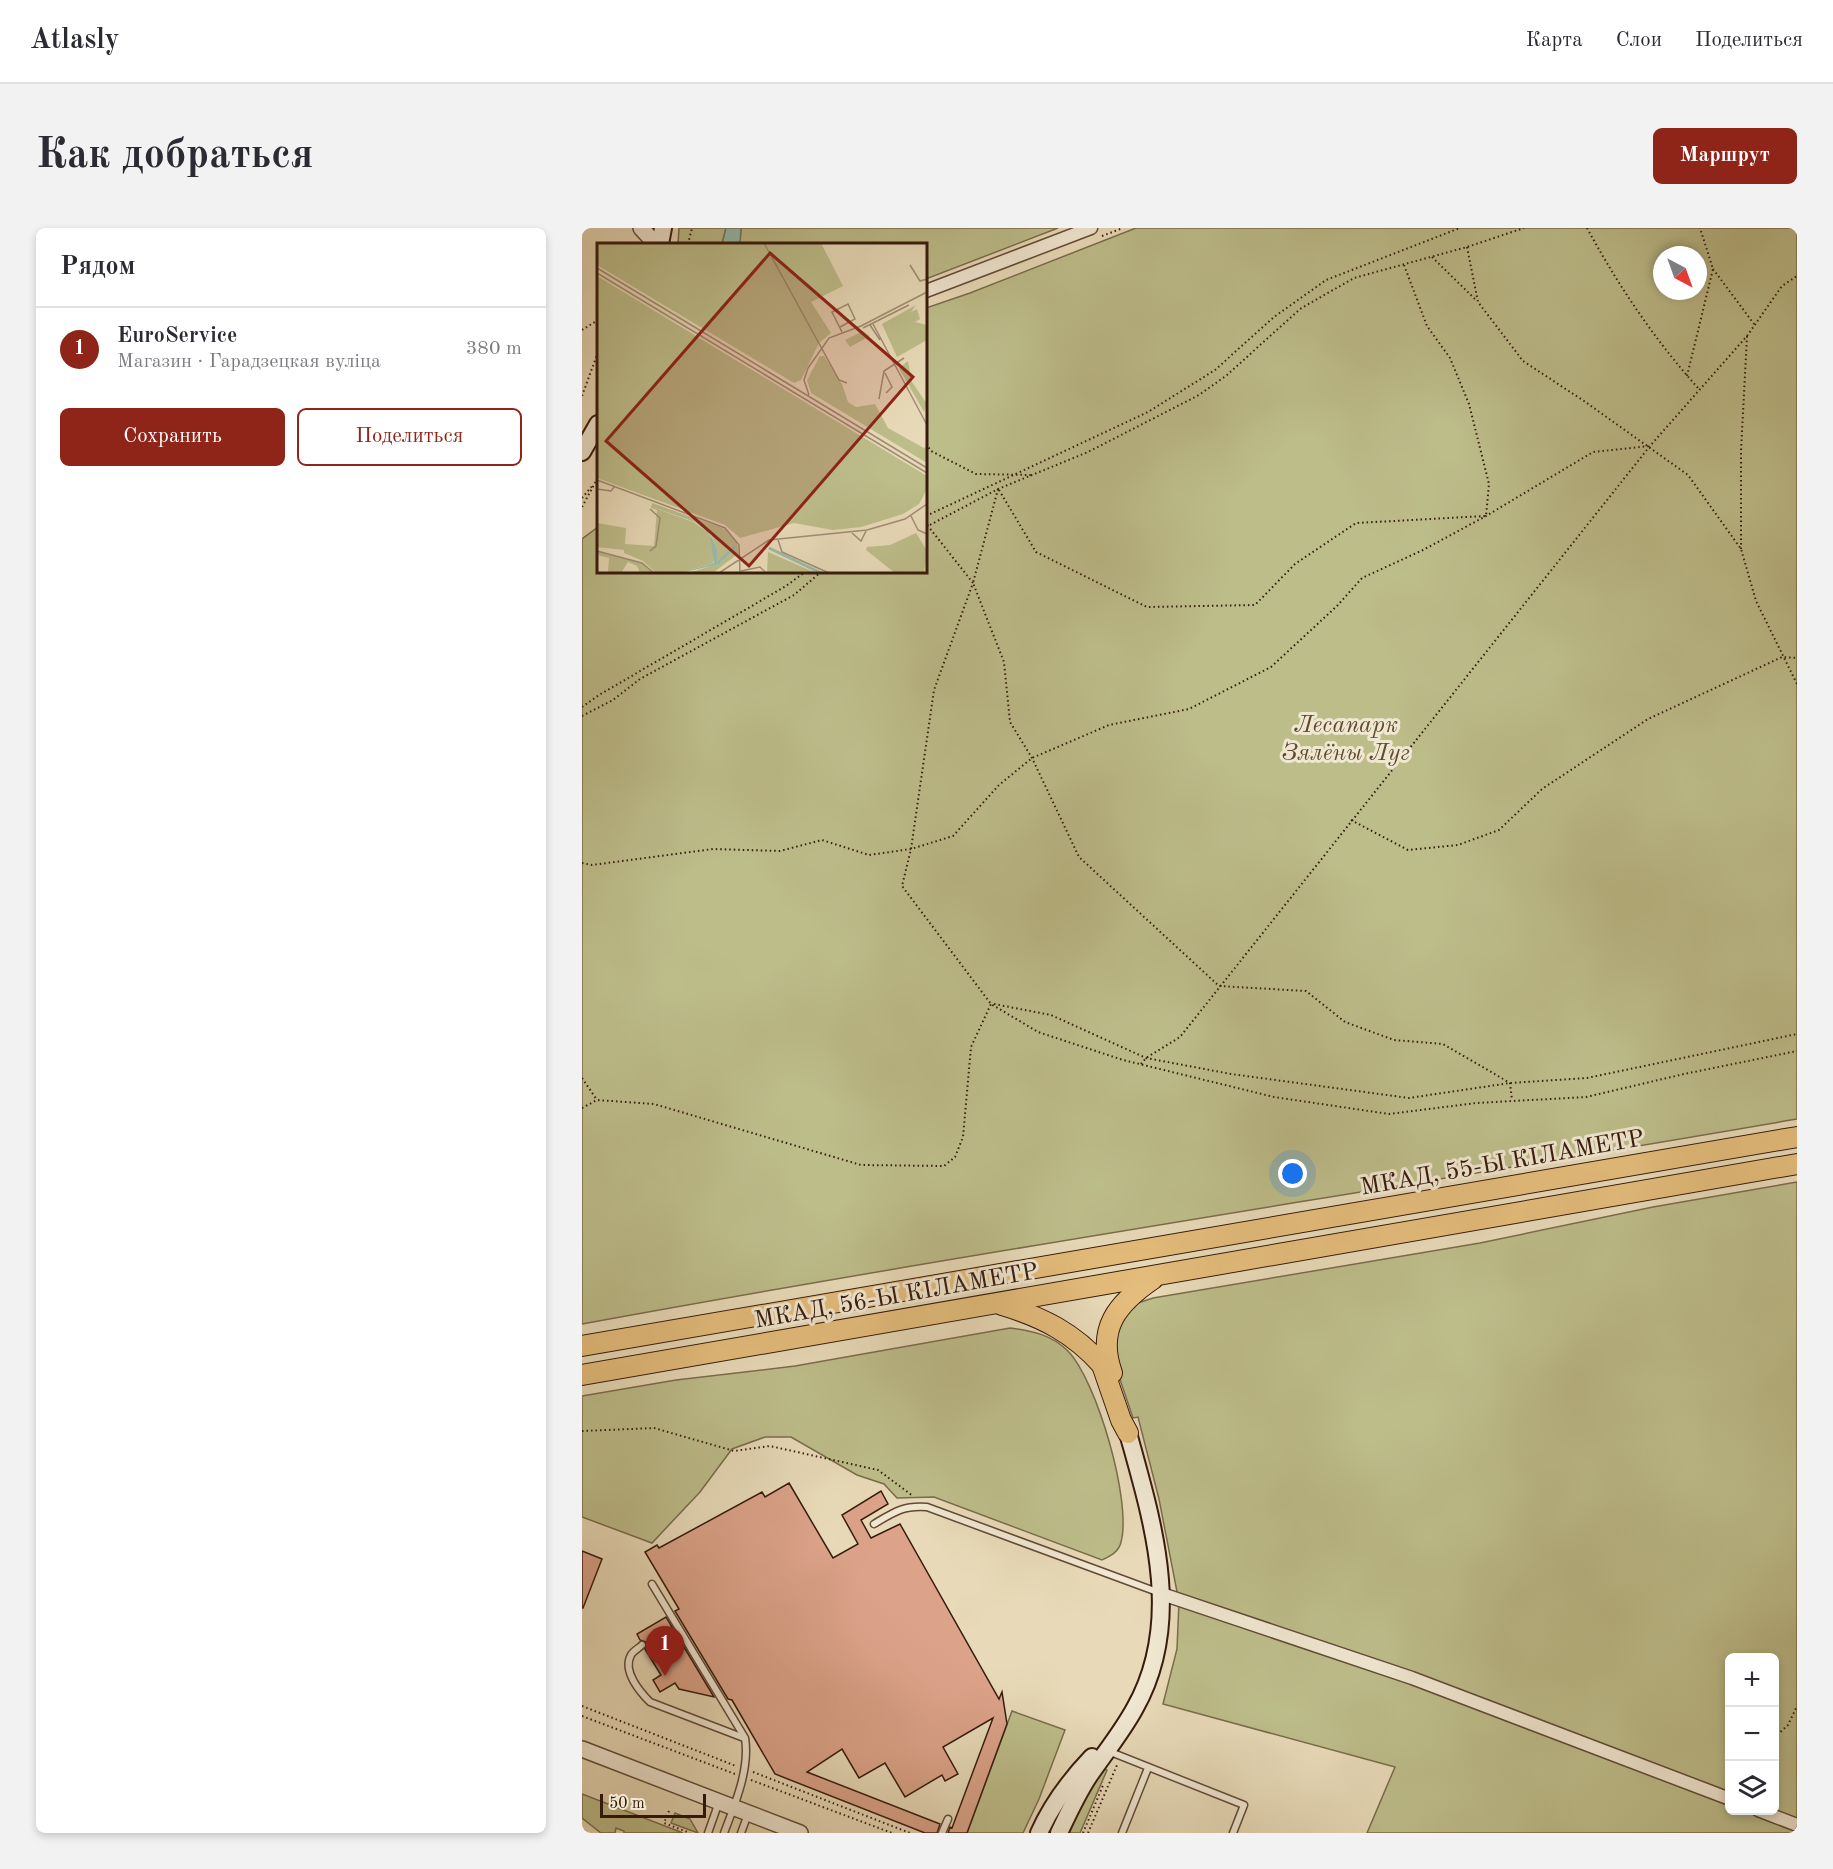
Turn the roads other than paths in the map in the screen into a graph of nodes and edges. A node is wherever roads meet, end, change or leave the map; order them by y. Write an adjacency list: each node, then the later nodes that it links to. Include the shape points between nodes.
1 (641, 228): 4 (street)
2 (663, 228): 5 (main road)
3 (1091, 228): 6 (street)
4 (657, 243)
5 (658, 243)
6 (927, 291)
7 (597, 426): 8 (main road)
8 (582, 452)
9 (1797, 1137): 11 (highway, МКАД, 55-Ы КІЛАМЕТР)
10 (1797, 1164): 12 (highway, МКАД, 56-Ы КІЛАМЕТР)
11 (1215, 1237): 14 (highway, МКАД, 56-Ы КІЛАМЕТР)
12 (1160, 1274): 13 (highway, МКАД, 56-Ы КІЛАМЕТР); 16 (highway, via 1125,1301 1113,1316 1107,1339 1107,1358 1128,1419)
13 (996, 1304): 15 (highway, МКАД, 56-Ы КІЛАМЕТР); 16 (highway, via 1033,1314 1057,1327 1096,1358)
14 (582, 1346)
15 (582, 1375)
16 (1128, 1433): 19 (main road, via 1147,1499)
17 (874, 1524): 19 (lane, via 910,1506 927,1507)
18 (652, 1584): 20 (lane)
19 (1162, 1594): 25 (main road, via 1161,1627 1152,1670); 27 (street, via 1412,1678)
20 (677, 1625): 21 (lane); 23 (lane)
21 (669, 1629)
22 (642, 1645): 23 (lane, via 631,1654 629,1664 640,1693 650,1702)
23 (745, 1738): 28 (lane, via 747,1754)
24 (582, 1749): 28 (street)
25 (1110, 1752): 26 (lane); 37 (main road, via 1074,1776); 38 (main road, via 1076,1798)
26 (1148, 1768): 39 (lane); 40 (lane, via 1244,1805)
27 (1725, 1797)
28 (734, 1807): 32 (lane); 33 (lane); 34 (lane); 35 (street)
29 (1770, 1815): 31 (street)
30 (948, 1819): 36 (lane)
31 (1797, 1826)
32 (708, 1833)
33 (724, 1833)
34 (741, 1833)
35 (800, 1833)
36 (942, 1833)
37 (1039, 1833)
38 (1059, 1833)
39 (1122, 1833)
40 (1233, 1833)

